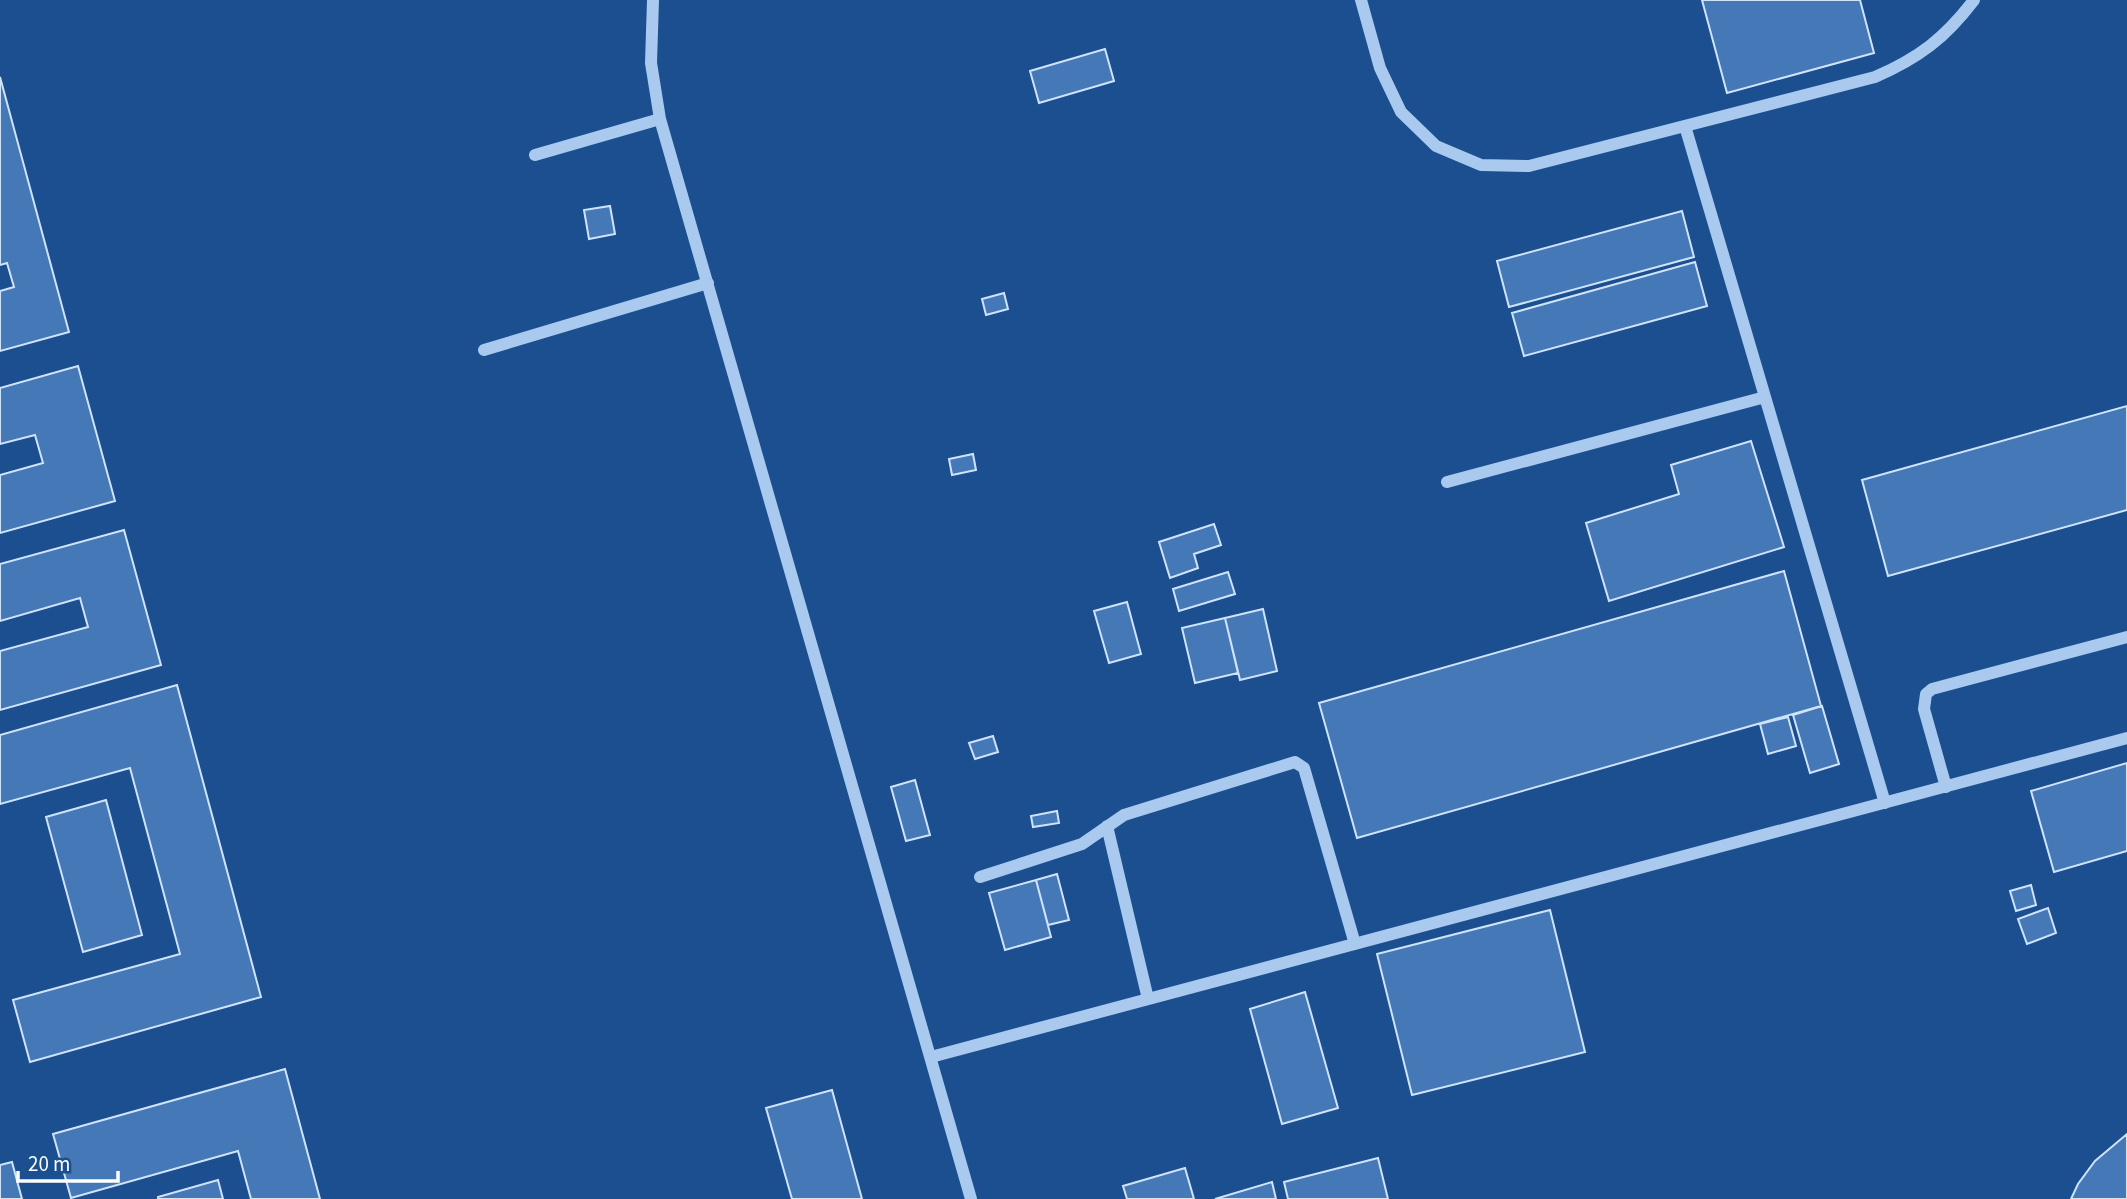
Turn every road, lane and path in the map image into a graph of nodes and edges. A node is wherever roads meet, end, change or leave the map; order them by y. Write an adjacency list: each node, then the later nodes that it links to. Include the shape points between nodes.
1 (653, 0): 4 (lane, via 652,64)
2 (1360, 0): 5 (lane, via 1380,68 1401,112 1436,146 1481,165 1529,166)
3 (1975, 0): 5 (lane, via 1933,45 1905,64 1875,77)
4 (660, 120): 6 (lane); 7 (lane)
5 (1685, 126): 9 (lane)
6 (535, 155)
7 (708, 283): 8 (lane); 19 (lane)
8 (484, 350)
9 (1765, 397): 10 (lane); 14 (lane)
10 (1447, 482)
11 (2127, 637): 13 (lane, via 1932,689 1926,694 1924,709)
12 (2127, 738): 13 (lane)
13 (1946, 787): 14 (lane)
14 (1885, 803): 17 (lane)
15 (1107, 826): 16 (lane, via 1082,844); 17 (lane, via 1124,815 1300,764); 18 (lane)
16 (980, 877)
17 (1355, 944): 18 (lane)
18 (1148, 999): 19 (lane)
19 (931, 1057): 20 (lane)
20 (971, 1199)

